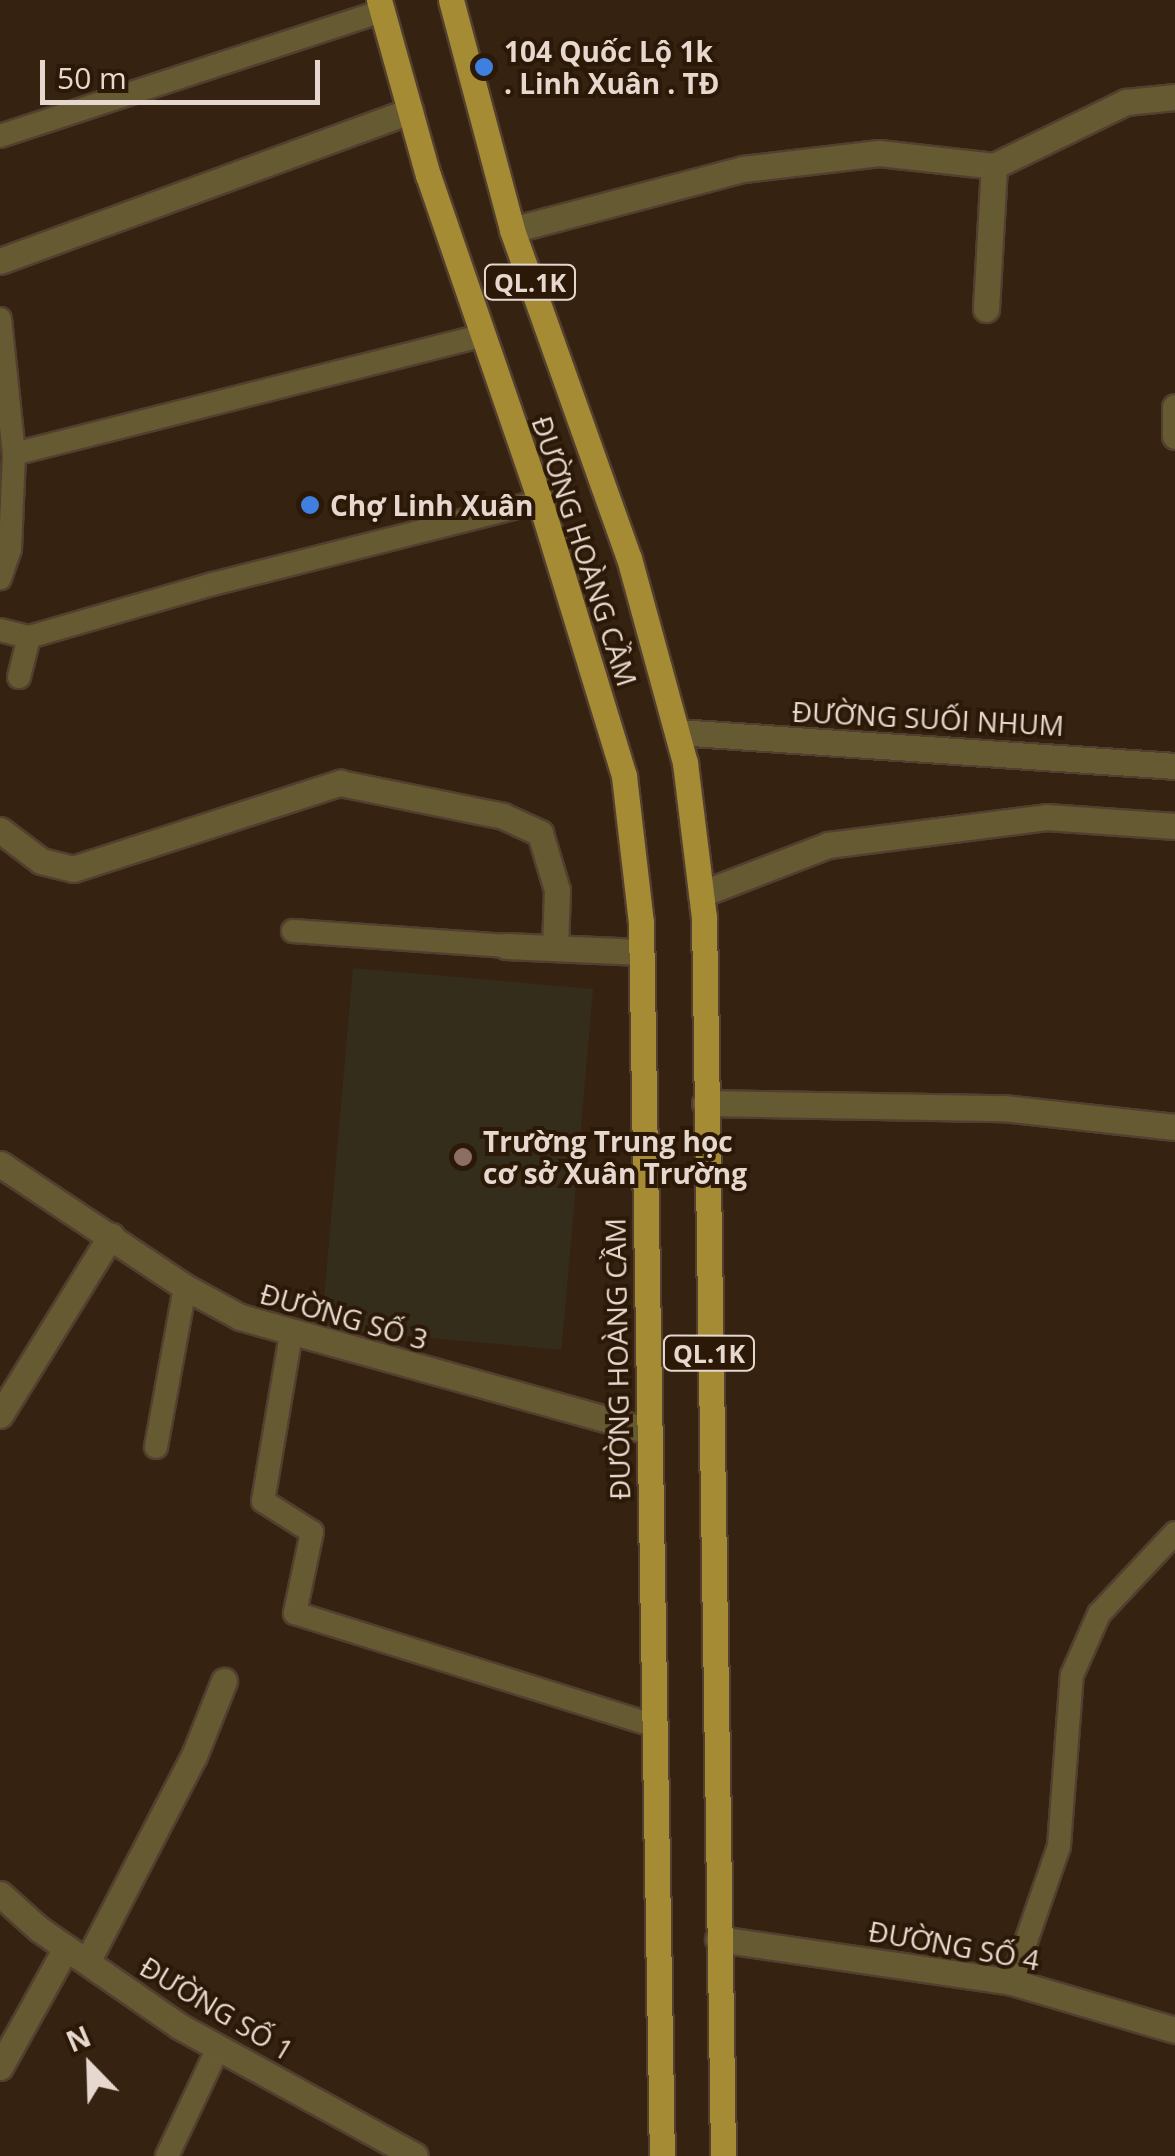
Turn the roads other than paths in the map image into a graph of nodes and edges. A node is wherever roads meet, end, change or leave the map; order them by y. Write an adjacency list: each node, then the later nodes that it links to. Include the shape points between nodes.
1 (451, 0): 7 (main road, ĐƯỜNG HOÀNG CẦM / QL.1K)
2 (380, 5): 4 (main road, ĐƯỜNG HOÀNG CẦM / QL.1K); 5 (lane)
3 (1175, 97): 6 (street, via 1126,102)
4 (410, 111): 8 (street); 11 (main road, ĐƯỜNG HOÀNG CẦM / QL.1K)
5 (0, 136)
6 (994, 166): 7 (street, via 879,153 743,170); 9 (street)
7 (512, 230): 20 (main road, ĐƯỜNG HOÀNG CẦM / QL.1K, via 629,558)
8 (0, 262)
9 (986, 308)
10 (0, 319): 14 (lane)
11 (482, 336): 14 (lane); 15 (main road, ĐƯỜNG HOÀNG CẦM / QL.1K)
12 (1175, 407): 13 (street)
13 (1175, 436)
14 (14, 454): 16 (lane, via 10,549)
15 (540, 501): 18 (lane); 28 (main road, ĐƯỜNG HOÀNG CẦM / QL.1K, via 624,776)
16 (0, 578)
17 (0, 630): 18 (lane)
18 (29, 637): 19 (lane)
19 (19, 677)
20 (677, 732): 21 (street, ĐƯỜNG SUỐI NHUM); 24 (main road, ĐƯỜNG HOÀNG CẦM / QL.1K)
21 (1175, 766)
22 (1175, 826): 24 (street, via 1046,817 828,844)
23 (0, 830): 27 (street, via 41,860 72,869 340,783 503,816 540,833 557,890)
24 (701, 894): 29 (main road, ĐƯỜNG HOÀNG CẦM / QL.1K)
25 (293, 931): 26 (lane)
26 (506, 946): 27 (street)
27 (556, 948): 28 (street)
28 (641, 952): 36 (main road, ĐƯỜNG HOÀNG CẦM / QL.1K)
29 (705, 1103): 30 (street, via 1003,1108); 42 (main road, ĐƯỜNG HOÀNG CẦM / QL.1K)
30 (1175, 1127)
31 (0, 1164): 32 (street, ĐƯỜNG SỐ 3)
32 (112, 1235): 33 (street, ĐƯỜNG SỐ 3); 35 (street)
33 (186, 1287): 34 (street, ĐƯỜNG SỐ 3, via 240,1317); 37 (lane)
34 (292, 1334): 36 (street, ĐƯỜNG SỐ 3); 40 (lane, via 263,1501 312,1532 296,1613)
35 (0, 1415)
36 (648, 1431): 40 (main road, ĐƯỜNG HOÀNG CẦM / QL.1K)
37 (156, 1447)
38 (1175, 1533): 44 (lane, via 1099,1614 1072,1675 1058,1846)
39 (224, 1680): 43 (street, via 194,1756)
40 (654, 1724): 50 (main road, ĐƯỜNG HOÀNG CẦM / QL.1K)
41 (0, 1894): 43 (street, ĐƯỜNG SỐ 1)
42 (718, 1939): 44 (street, ĐƯỜNG SỐ 4); 51 (main road, ĐƯỜNG HOÀNG CẦM / QL.1K)
43 (76, 1955): 46 (street, ĐƯỜNG SỐ 1); 47 (street)
44 (1012, 1982): 45 (street, ĐƯỜNG SỐ 4)
45 (1175, 2030)
46 (218, 2048): 48 (lane); 49 (street, ĐƯỜNG SỐ 1)
47 (0, 2068)
48 (168, 2156)
49 (415, 2156)
50 (662, 2156)
51 (723, 2156)

